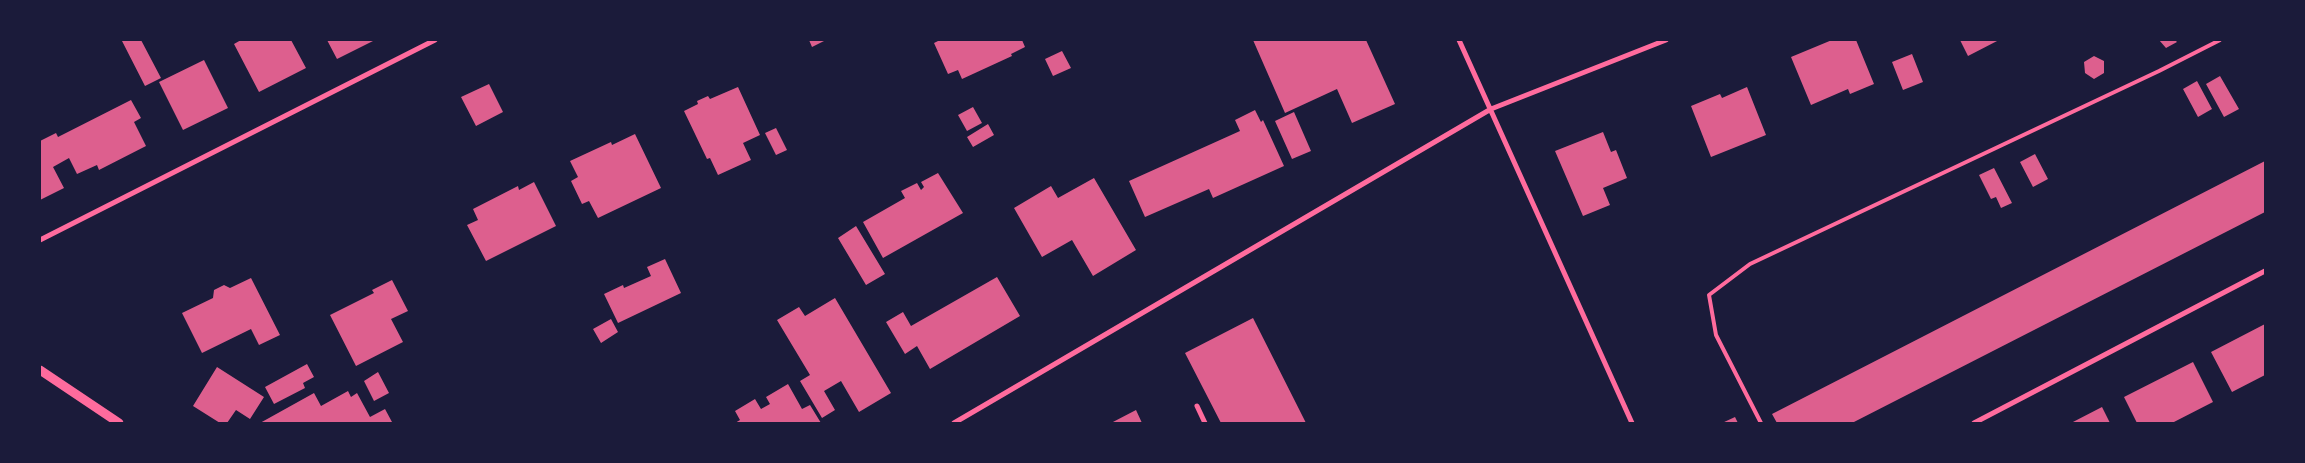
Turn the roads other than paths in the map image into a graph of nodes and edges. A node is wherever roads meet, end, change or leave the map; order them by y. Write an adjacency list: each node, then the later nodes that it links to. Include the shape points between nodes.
1 (435, 40): 6 (street)
2 (1459, 40): 5 (street)
3 (1666, 40): 5 (street)
4 (2220, 40): 14 (lane, via 1750,264 1709,295 1716,335)
5 (1491, 109): 11 (street); 13 (street)
6 (40, 240)
7 (2265, 271): 15 (street)
8 (40, 370): 10 (street)
9 (1197, 406): 12 (street)
10 (119, 423)
11 (954, 423)
12 (1205, 423)
13 (1632, 423)
14 (1761, 423)
15 (1974, 423)

